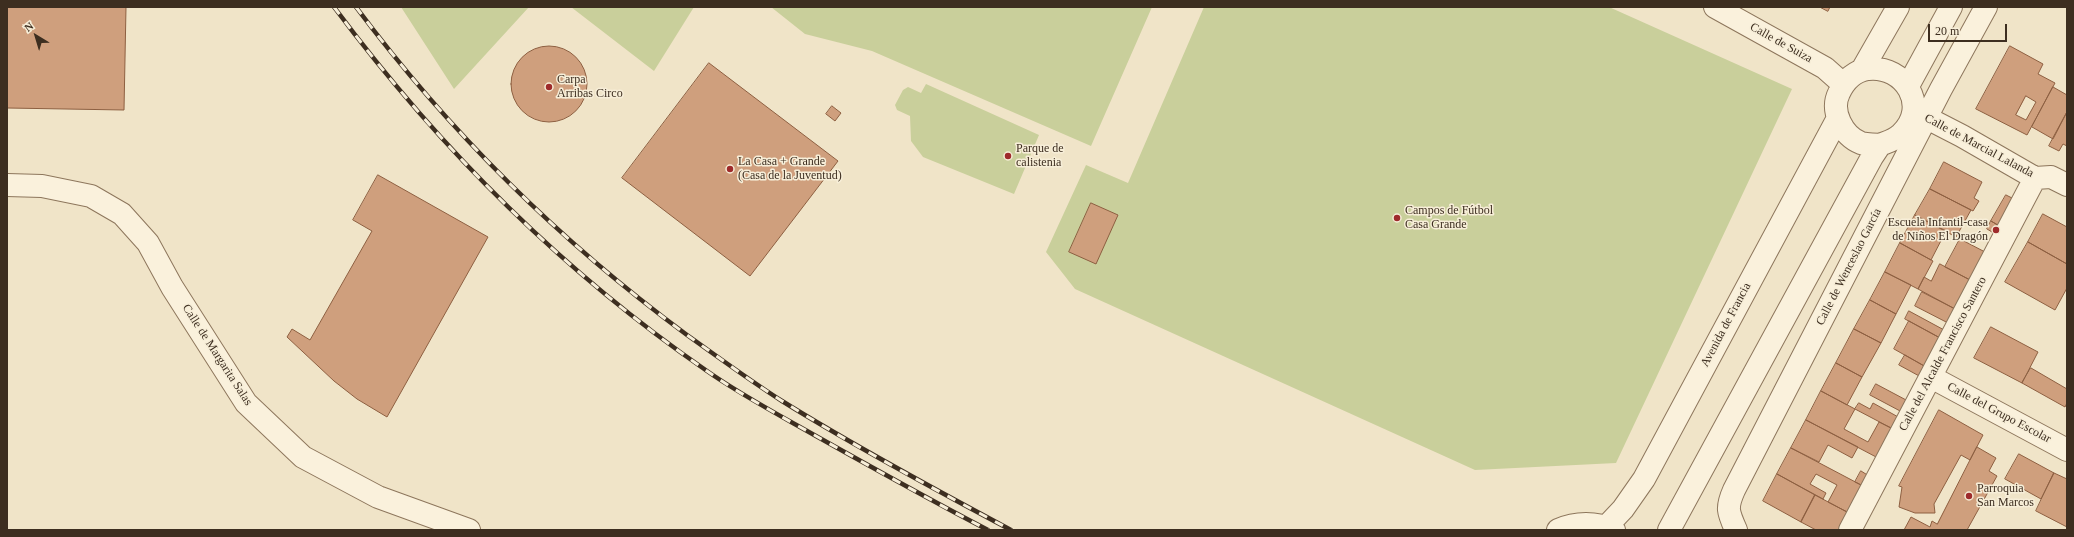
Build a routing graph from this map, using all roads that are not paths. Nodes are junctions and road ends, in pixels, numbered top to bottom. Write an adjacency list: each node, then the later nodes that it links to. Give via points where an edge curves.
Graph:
1 (1715, 7): 6 (street, Calle de Suiza, via 1825,68)
2 (1898, 7): 5 (street)
3 (1951, 7): 7 (street)
4 (1986, 7): 8 (street, Calle de Wenceslao García)
5 (1862, 70): 6 (street); 7 (street, via 1880,68 1896,74)
6 (1843, 84): 9 (street, Avenida de Francia, via 1836,106)
7 (1908, 86): 8 (street)
8 (1920, 115): 10 (street, via 1902,134); 11 (street, Calle de Marcial Lalanda); 20 (street, Calle de Wenceslao García, via 1731,496 1728,511)
9 (1838, 118): 10 (street, via 1846,133 1862,143); 16 (street, Avenida de Francia, via 1644,479)
10 (1880, 145): 19 (street)
11 (2035, 178): 13 (street, Calle de Marcial Lalanda, via 2051,177); 14 (street, Calle del Alcalde Francisco Santero)
12 (7, 185): 17 (street, Calle de Margarita Salas, via 42,186 90,196 122,214 148,243 172,287 246,403 304,457 378,497)
13 (2067, 186)
14 (1931, 377): 15 (street, Calle del Grupo Escolar); 21 (street, Calle del Alcalde Francisco Santero)
15 (2067, 450)
16 (1610, 528): 18 (street, via 1579,524)
17 (469, 530)
18 (1558, 530)
19 (1669, 530)
20 (1736, 530)
21 (1850, 530)

